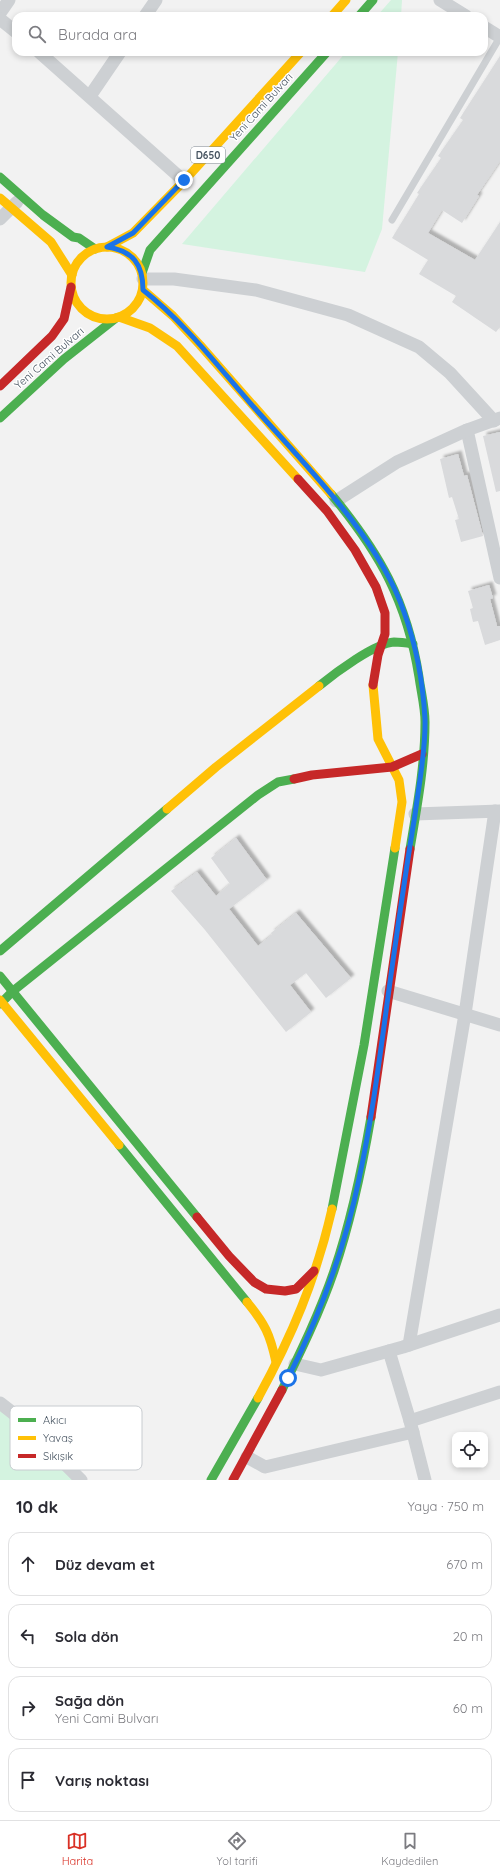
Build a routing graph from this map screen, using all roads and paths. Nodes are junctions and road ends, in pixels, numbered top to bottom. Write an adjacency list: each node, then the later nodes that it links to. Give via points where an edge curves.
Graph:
1 (9, 0): 10 (street)
2 (156, 0): 6 (street)
3 (346, 0): 7 (street)
4 (373, 0): 8 (street)
5 (440, 0): 9 (street)
6 (148, 12)
7 (336, 12)
8 (362, 12)
9 (460, 12)
10 (0, 13)
11 (0, 19): 12 (street)
12 (12, 29)
13 (488, 30): 14 (street)
14 (500, 37): 26 (lane)
15 (44, 56): 19 (street)
16 (117, 56): 19 (street)
17 (297, 56): 21 (street, Yeni Cami Bulvarı / D650)
18 (322, 56): 30 (street, Yeni Cami Bulvarı, via 150,250)
19 (90, 96): 21 (street)
20 (0, 177): 22 (street)
21 (184, 180): 27 (street, Yeni Cami Bulvarı / D650, via 133,233)
22 (22, 196): 24 (street); 28 (street, via 73,236)
23 (0, 198): 24 (street)
24 (12, 208): 25 (street); 29 (street, via 51,242)
25 (0, 219)
26 (392, 220)
27 (107, 247): 28 (street); 30 (street, via 118,248 129,254 137,262)
28 (95, 249): 29 (street, via 84,255 76,264)
29 (72, 275): 31 (street)
30 (143, 280): 32 (street, via 136,306); 35 (street, via 174,279 256,290 348,315 419,347 450,373); 37 (street, via 160,303)
31 (71, 288): 32 (street, via 74,299 82,309 104,320); 33 (street, Yeni Cami Bulvarı, via 64,319 52,336)
32 (117, 318): 34 (street, Yeni Cami Bulvarı, via 64,359); 40 (street, via 150,328 177,346 244,423 327,511 355,550 376,587 385,613 385,634)
33 (0, 386)
34 (0, 418)
35 (497, 420): 36 (street)
36 (467, 430): 37 (street, via 397,462); 38 (street)
37 (336, 501): 39 (street, via 361,532 386,571 404,611)
38 (500, 578)
39 (413, 644): 40 (street, via 393,642); 41 (street, via 425,720)
40 (381, 646): 42 (street, via 373,685 375,715 378,739); 45 (street, via 347,664 216,767)
41 (422, 754): 42 (street); 44 (street)
42 (392, 767): 47 (street, via 312,775 278,782 258,795); 52 (street, via 399,780 401,809 366,1038 326,1238)
43 (498, 811): 44 (street); 50 (street)
44 (415, 814): 48 (street)
45 (0, 951)
46 (0, 976): 47 (street)
47 (13, 991): 49 (street); 52 (street, via 229,1256 254,1282 266,1289 296,1289)
48 (388, 992): 50 (street); 57 (street, via 378,1076 359,1181 340,1254 324,1299)
49 (1, 1002): 56 (street, via 263,1321 271,1339)
50 (465, 1014): 51 (street); 54 (street)
51 (500, 1025)
52 (317, 1266): 56 (street, via 294,1326)
53 (500, 1315): 54 (street)
54 (409, 1345): 55 (street)
55 (389, 1351): 57 (street, via 321,1370); 61 (street)
56 (276, 1362): 65 (street)
57 (295, 1364): 62 (street)
58 (500, 1392): 61 (street)
59 (0, 1403): 60 (street)
60 (10, 1411)
61 (412, 1426): 62 (street, via 265,1467); 67 (street)
62 (247, 1457): 66 (street)
63 (71, 1470): 64 (street)
64 (81, 1480)
65 (211, 1480)
66 (233, 1480)
67 (425, 1480)

